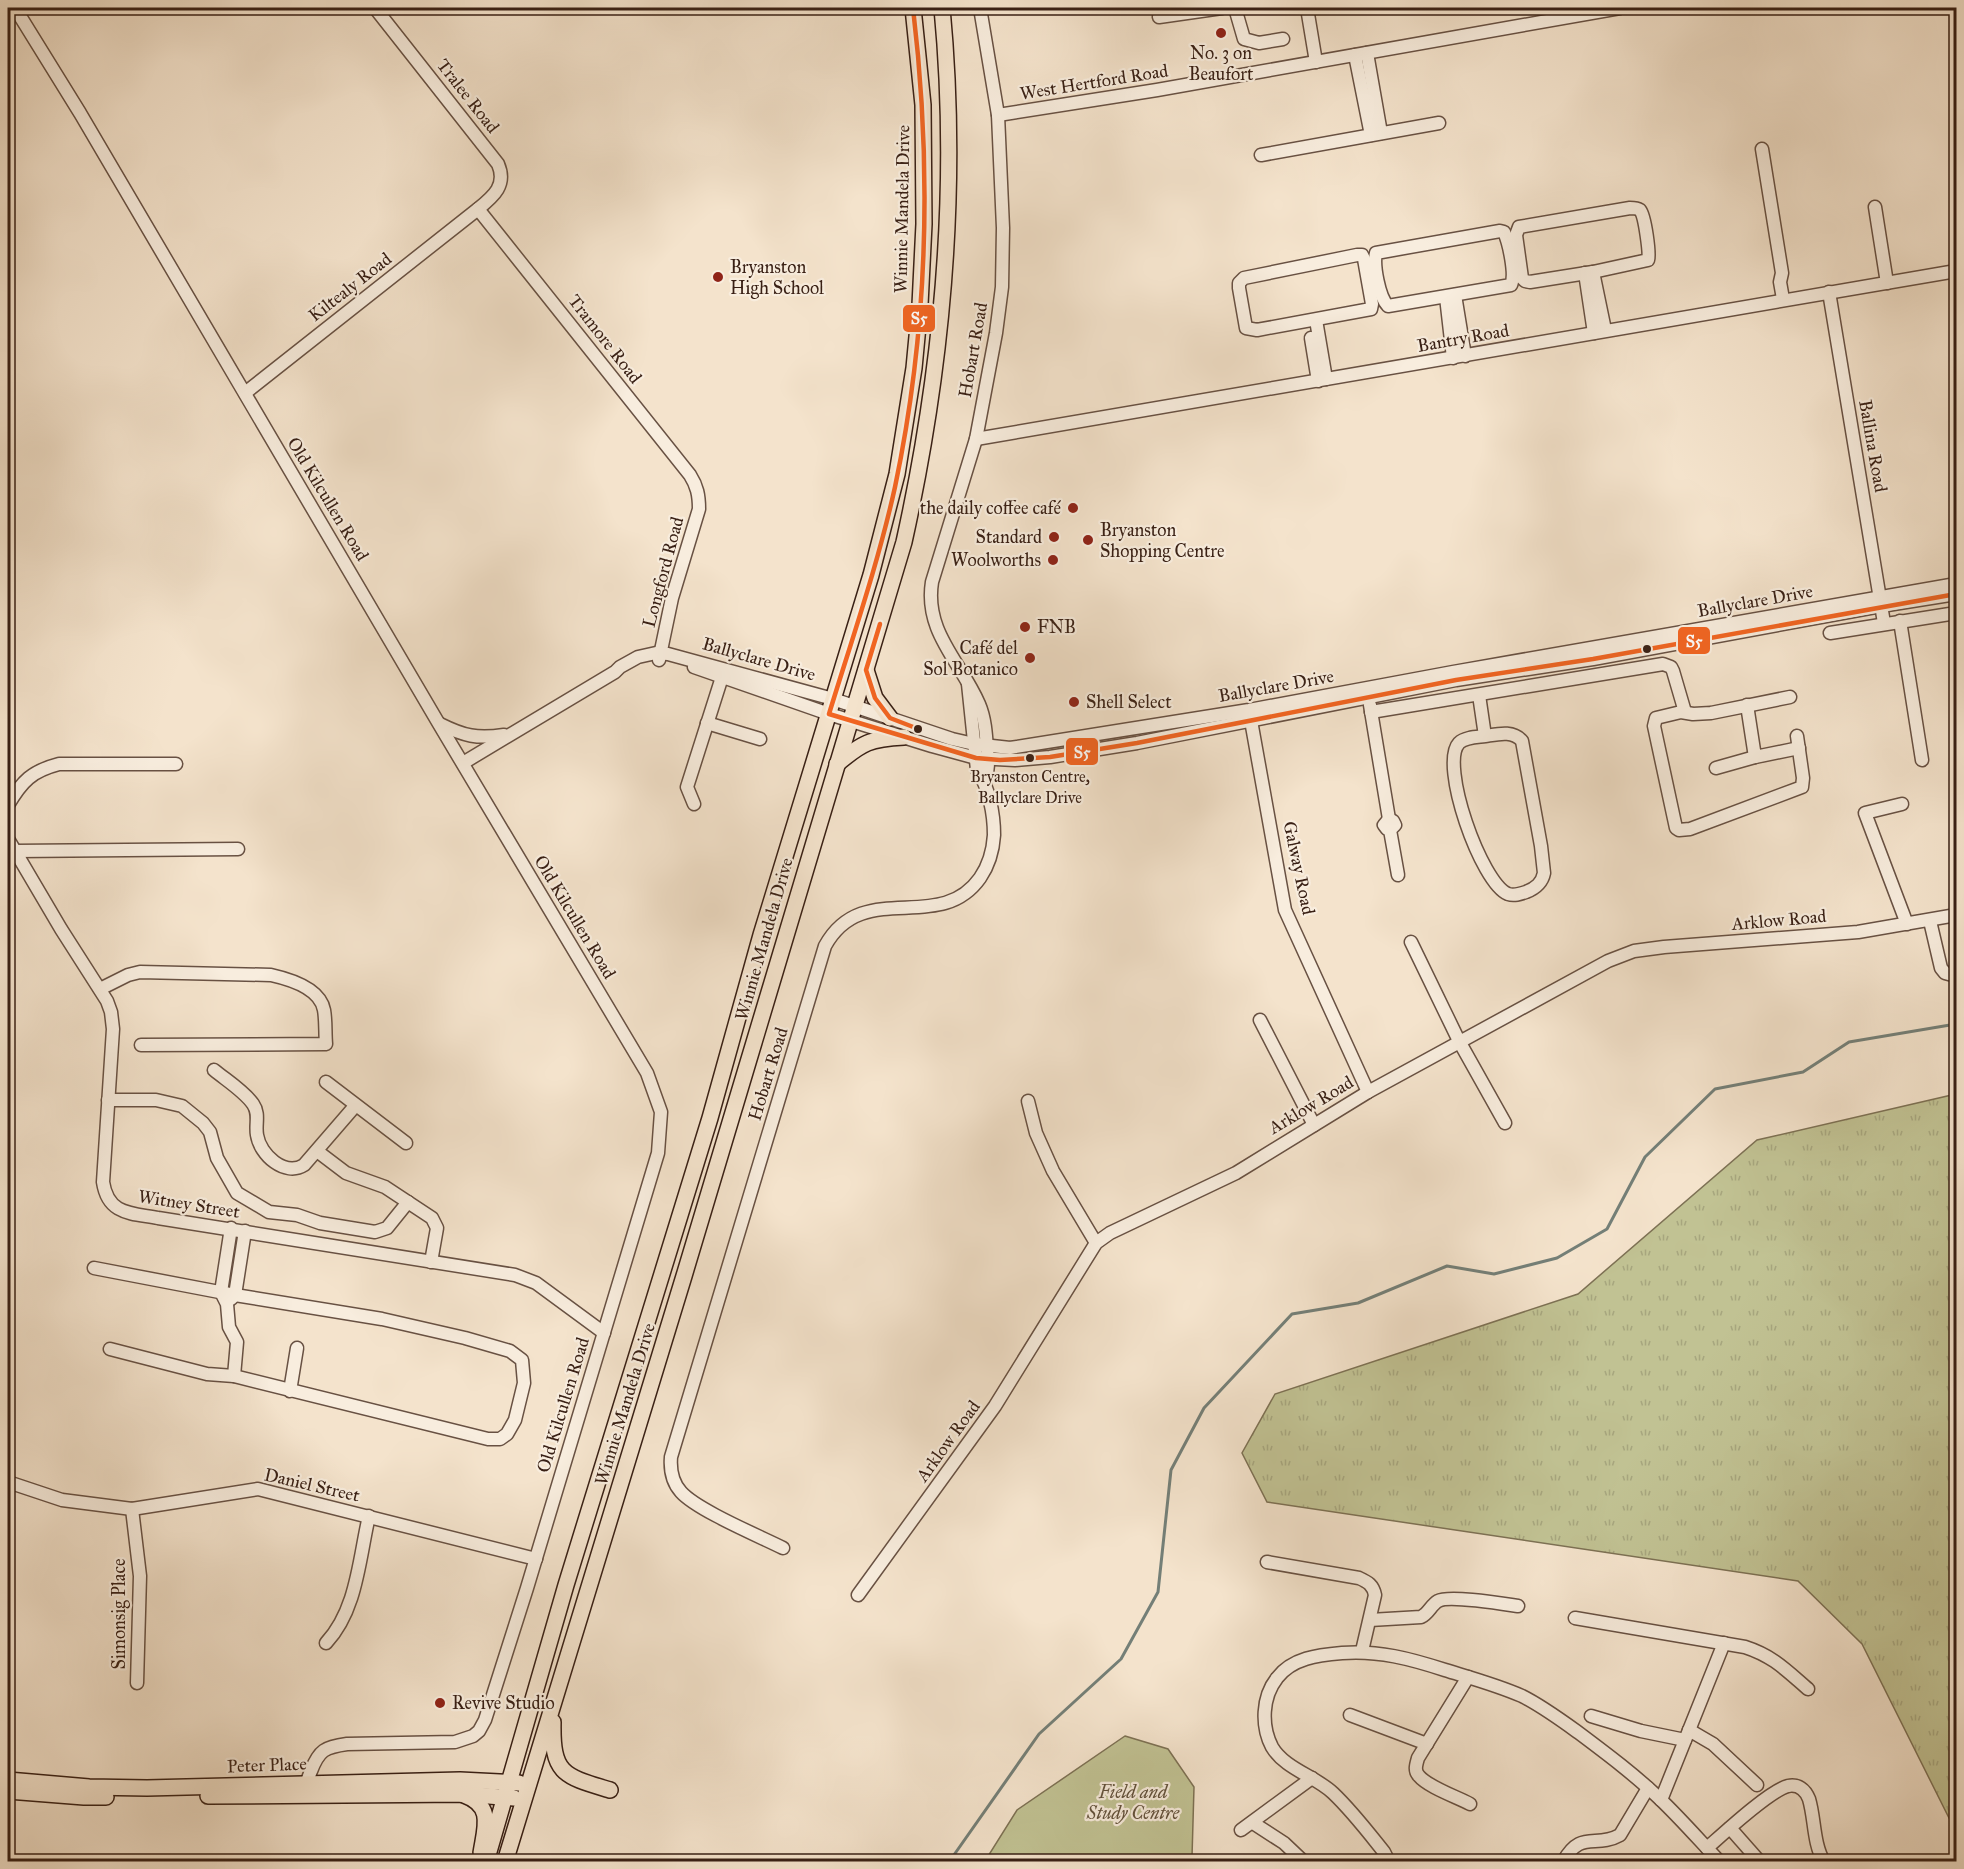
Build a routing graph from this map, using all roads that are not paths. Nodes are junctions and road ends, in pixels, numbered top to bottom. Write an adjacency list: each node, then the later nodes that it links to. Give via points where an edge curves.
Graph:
1 (15, 8): 10 (street); 32 (street, Old Kilcullen Road)
2 (375, 8): 21 (street, Tralee Road, via 498,164 500,186)
3 (913, 8): 49 (main road, Winnie Mandela Drive, via 923,105 924,164 914,368 888,514)
4 (942, 8): 43 (main road, Winnie Mandela Drive, via 948,200 940,324 919,474 897,571)
5 (980, 8): 15 (street, Hobart Road)
6 (1222, 8): 11 (street)
7 (1235, 8): 12 (street, via 1244,39 1259,43)
8 (1307, 8): 14 (street)
9 (1618, 8): 13 (street, West Hertford Road)
10 (8, 13)
11 (1160, 17)
12 (1283, 39)
13 (1361, 54): 14 (street, West Hertford Road); 17 (street)
14 (1316, 62): 15 (street, West Hertford Road)
15 (998, 116): 33 (street, Hobart Road, via 1002,279)
16 (1438, 123): 17 (street)
17 (1376, 134): 19 (street)
18 (1762, 150): 27 (street, via 1782,273 1788,281)
19 (1261, 155)
20 (1875, 207): 24 (street)
21 (478, 209): 32 (street, Kiltealy Road); 34 (street, Tramore Road, via 690,475)
22 (1956, 271): 24 (street, Bantry Road)
23 (1589, 273): 23 (street, via 1525,281 1517,229 1630,207 1640,210 1648,260); 29 (street)
24 (1887, 283): 25 (street, Bantry Road)
25 (1828, 292): 27 (street, Bantry Road); 37 (street, Ballina Road)
26 (1450, 296): 26 (street, via 1388,306 1383,301 1376,253 1504,232 1513,283); 30 (street)
27 (1788, 299): 29 (street, Bantry Road)
28 (1312, 321): 28 (street, via 1248,329 1244,325 1239,283 1244,278 1362,255 1371,309); 31 (street)
29 (1599, 332): 30 (street, Bantry Road)
30 (1459, 357): 31 (street, Bantry Road)
31 (1322, 380): 33 (street, Bantry Road)
32 (244, 393): 56 (street, Old Kilcullen Road)
33 (976, 439): 61 (street, Hobart Road, via 930,598 939,633 981,711)
34 (699, 494): 42 (street, Longford Road, via 699,508 672,598)
35 (1956, 584): 37 (street, Ballyclare Drive)
36 (1956, 594): 37 (street, Ballyclare Drive)
37 (1880, 602): 40 (street, Ballina Road); 45 (street, Ballyclare Drive)
38 (1956, 613): 39 (street)
39 (1900, 621): 40 (street); 64 (street)
40 (1884, 623): 41 (street)
41 (1830, 633)
42 (660, 656): 44 (street, Ballyclare Drive); 49 (street, Ballyclare Drive, via 704,662); 57 (street, Ballyclare Drive, via 615,672)
43 (866, 670): 52 (main road, Winnie Mandela Drive); 54 (main road, via 875,698)
44 (722, 677): 49 (street, Ballyclare Drive); 55 (street)
45 (1367, 692): 50 (street); 53 (street, Ballyclare Drive)
46 (1479, 695): 50 (street); 51 (street, via 1664,664 1673,671); 58 (street)
47 (1790, 698): 48 (street)
48 (1747, 705): 51 (street, via 1702,714); 62 (street)
49 (831, 706): 52 (street, Ballyclare Drive); 131 (main road, Winnie Mandela Drive)
50 (1371, 712): 75 (street)
51 (1684, 712): 62 (street, via 1658,717 1653,723 1679,830 1800,788 1803,783 1798,742)
52 (852, 714): 54 (street, Ballyclare Drive); 59 (street, Ballyclare Drive); 67 (main road, Winnie Mandela Drive)
53 (1250, 715): 61 (street, Ballyclare Drive, via 1032,746); 63 (street, Ballyclare Drive, via 1137,743 1050,757); 87 (street, Galway Road, via 1286,910)
54 (890, 718): 61 (street, Ballyclare Drive)
55 (707, 723): 60 (street); 69 (street, via 687,787)
56 (439, 724): 57 (street, via 473,737); 65 (street, Old Kilcullen Road)
57 (510, 734): 65 (street, Ballyclare Drive)
58 (1485, 736): 58 (street, via 1510,734 1522,741 1544,873 1533,889 1517,895 1504,892 1484,864 1458,796 1454,762 1457,745 1462,740)
59 (904, 737): 63 (street, Ballyclare Drive); 67 (main road, via 864,743)
60 (760, 739)
61 (981, 745): 63 (street, Hobart Road)
62 (1755, 757): 68 (street)
63 (982, 759): 111 (street, Hobart Road, via 977,770 985,781 994,825 993,845 987,866 971,889 934,906 879,908 858,914 835,932 825,946 670,1464 681,1492)
64 (1922, 760)
65 (463, 762): 103 (street, Old Kilcullen Road, via 647,1073 661,1112 658,1153)
66 (176, 764): 71 (street, via 59,764 29,777)
67 (837, 764): 124 (main road, Winnie Mandela Drive)
68 (1716, 768)
69 (694, 804)
70 (1902, 804): 78 (street, via 1864,813)
71 (8, 805)
72 (8, 839): 74 (street, Witney Street)
73 (238, 849): 74 (street)
74 (15, 851): 81 (street, Witney Street)
75 (1398, 875)
76 (1956, 915): 77 (street, Arklow Road)
77 (1930, 921): 78 (street, Arklow Road); 80 (street, via 1941,968)
78 (1907, 924): 83 (street, Arklow Road, via 1634,951)
79 (1411, 942): 83 (street)
80 (1956, 976)
81 (100, 989): 84 (street, via 140,972 263,974 302,985 317,995 324,1009 326,1044); 88 (street, Witney Street, via 111,1012 113,1029)
82 (1260, 1020): 92 (street)
83 (1459, 1041): 87 (street, Arklow Road); 91 (street)
84 (141, 1045)
85 (214, 1070): 94 (street, via 254,1106 257,1136 274,1161 287,1169 298,1169)
86 (326, 1082): 90 (street)
87 (1368, 1092): 92 (street, Arklow Road)
88 (108, 1100): 95 (street, via 182,1106 210,1131 217,1158 237,1193 269,1212 375,1232 387,1227); 96 (street, Witney Street, via 103,1182 115,1208)
89 (1028, 1101): 98 (street, via 1036,1133 1063,1189)
90 (355, 1106): 93 (street); 94 (street)
91 (1505, 1123)
92 (1314, 1125): 98 (street, Arklow Road, via 1236,1173 1125,1224)
93 (406, 1143)
94 (317, 1151): 95 (street, via 346,1173 385,1187)
95 (408, 1202): 99 (street, via 432,1218 437,1228)
96 (231, 1228): 97 (street, Witney Street); 101 (street)
97 (245, 1231): 99 (street, Witney Street); 102 (street)
98 (1096, 1243): 114 (street, Arklow Road, via 995,1406)
99 (431, 1262): 103 (street, Witney Street, via 536,1282)
100 (94, 1268): 101 (street)
101 (221, 1292): 102 (street)
102 (231, 1300): 106 (street, via 229,1327 237,1342); 107 (street, via 382,1318 424,1327 510,1351 524,1365 515,1420 500,1439)
103 (604, 1333): 112 (street, Old Kilcullen Road)
104 (297, 1348): 107 (street)
105 (110, 1349): 106 (street, via 207,1374)
106 (234, 1376): 107 (street)
107 (290, 1391)
108 (8, 1482): 109 (street, Daniel Street, via 62,1500)
109 (132, 1509): 110 (street, Daniel Street, via 258,1489); 122 (street, Simonsig Place, via 141,1576)
110 (369, 1516): 112 (street, Daniel Street); 118 (street, via 347,1612)
111 (783, 1548)
112 (536, 1559): 135 (street, Old Kilcullen Road, via 489,1712 479,1731 455,1742 331,1746 318,1755)
113 (1267, 1562): 117 (street, via 1368,1582 1375,1595)
114 (858, 1595)
115 (1518, 1606): 117 (street, via 1443,1599 1421,1617)
116 (1575, 1618): 119 (street)
117 (1370, 1620): 120 (street)
118 (326, 1643)
119 (1724, 1643): 123 (street, via 1767,1655); 127 (street)
120 (1362, 1651): 121 (street); 129 (street, via 1297,1662 1275,1680 1267,1697 1264,1718 1272,1746 1282,1758)
121 (1468, 1677): 128 (street); 134 (street, via 1539,1706)
122 (137, 1683)
123 (1808, 1689)
124 (554, 1704): 132 (main road, Winnie Mandela Drive); 136 (main road, via 555,1760 575,1779)
125 (1350, 1714): 128 (street)
126 (1591, 1716): 127 (street, via 1641,1731)
127 (1687, 1735): 133 (street, via 1713,1744); 141 (street)
128 (1426, 1743): 142 (street, via 1418,1758 1418,1776)
129 (1312, 1778): 143 (street); 151 (street, via 1339,1799)
130 (8, 1780): 135 (main road, Peter Place, via 89,1787)
131 (509, 1781): 132 (main road, Peter Place); 135 (main road, Peter Place); 139 (main road, Winnie Mandela Drive)
132 (527, 1785): 140 (main road, Winnie Mandela Drive)
133 (1757, 1785)
134 (1648, 1788): 141 (street); 152 (street, via 1620,1835 1575,1844)
135 (307, 1789): 137 (main road, Peter Place, via 84,1797); 138 (main road, Peter Place)
136 (610, 1790)
137 (8, 1791)
138 (464, 1794): 139 (main road, Peter Place); 147 (main road, via 480,1803 485,1816)
139 (505, 1796): 140 (main road, Peter Place); 148 (main road, Winnie Mandela Drive)
140 (523, 1800): 149 (main road, Winnie Mandela Drive)
141 (1661, 1800): 146 (street)
142 (1470, 1804)
143 (1253, 1823): 145 (street); 150 (street)
144 (1730, 1828): 146 (street); 154 (street); 155 (street, via 1784,1788 1796,1785 1808,1797)
145 (1241, 1830)
146 (1707, 1848): 153 (street)
147 (479, 1862)
148 (486, 1862)
149 (505, 1862)
150 (1304, 1862)
151 (1389, 1862)
152 (1563, 1862)
153 (1720, 1862)
154 (1760, 1862)
155 (1824, 1862)

